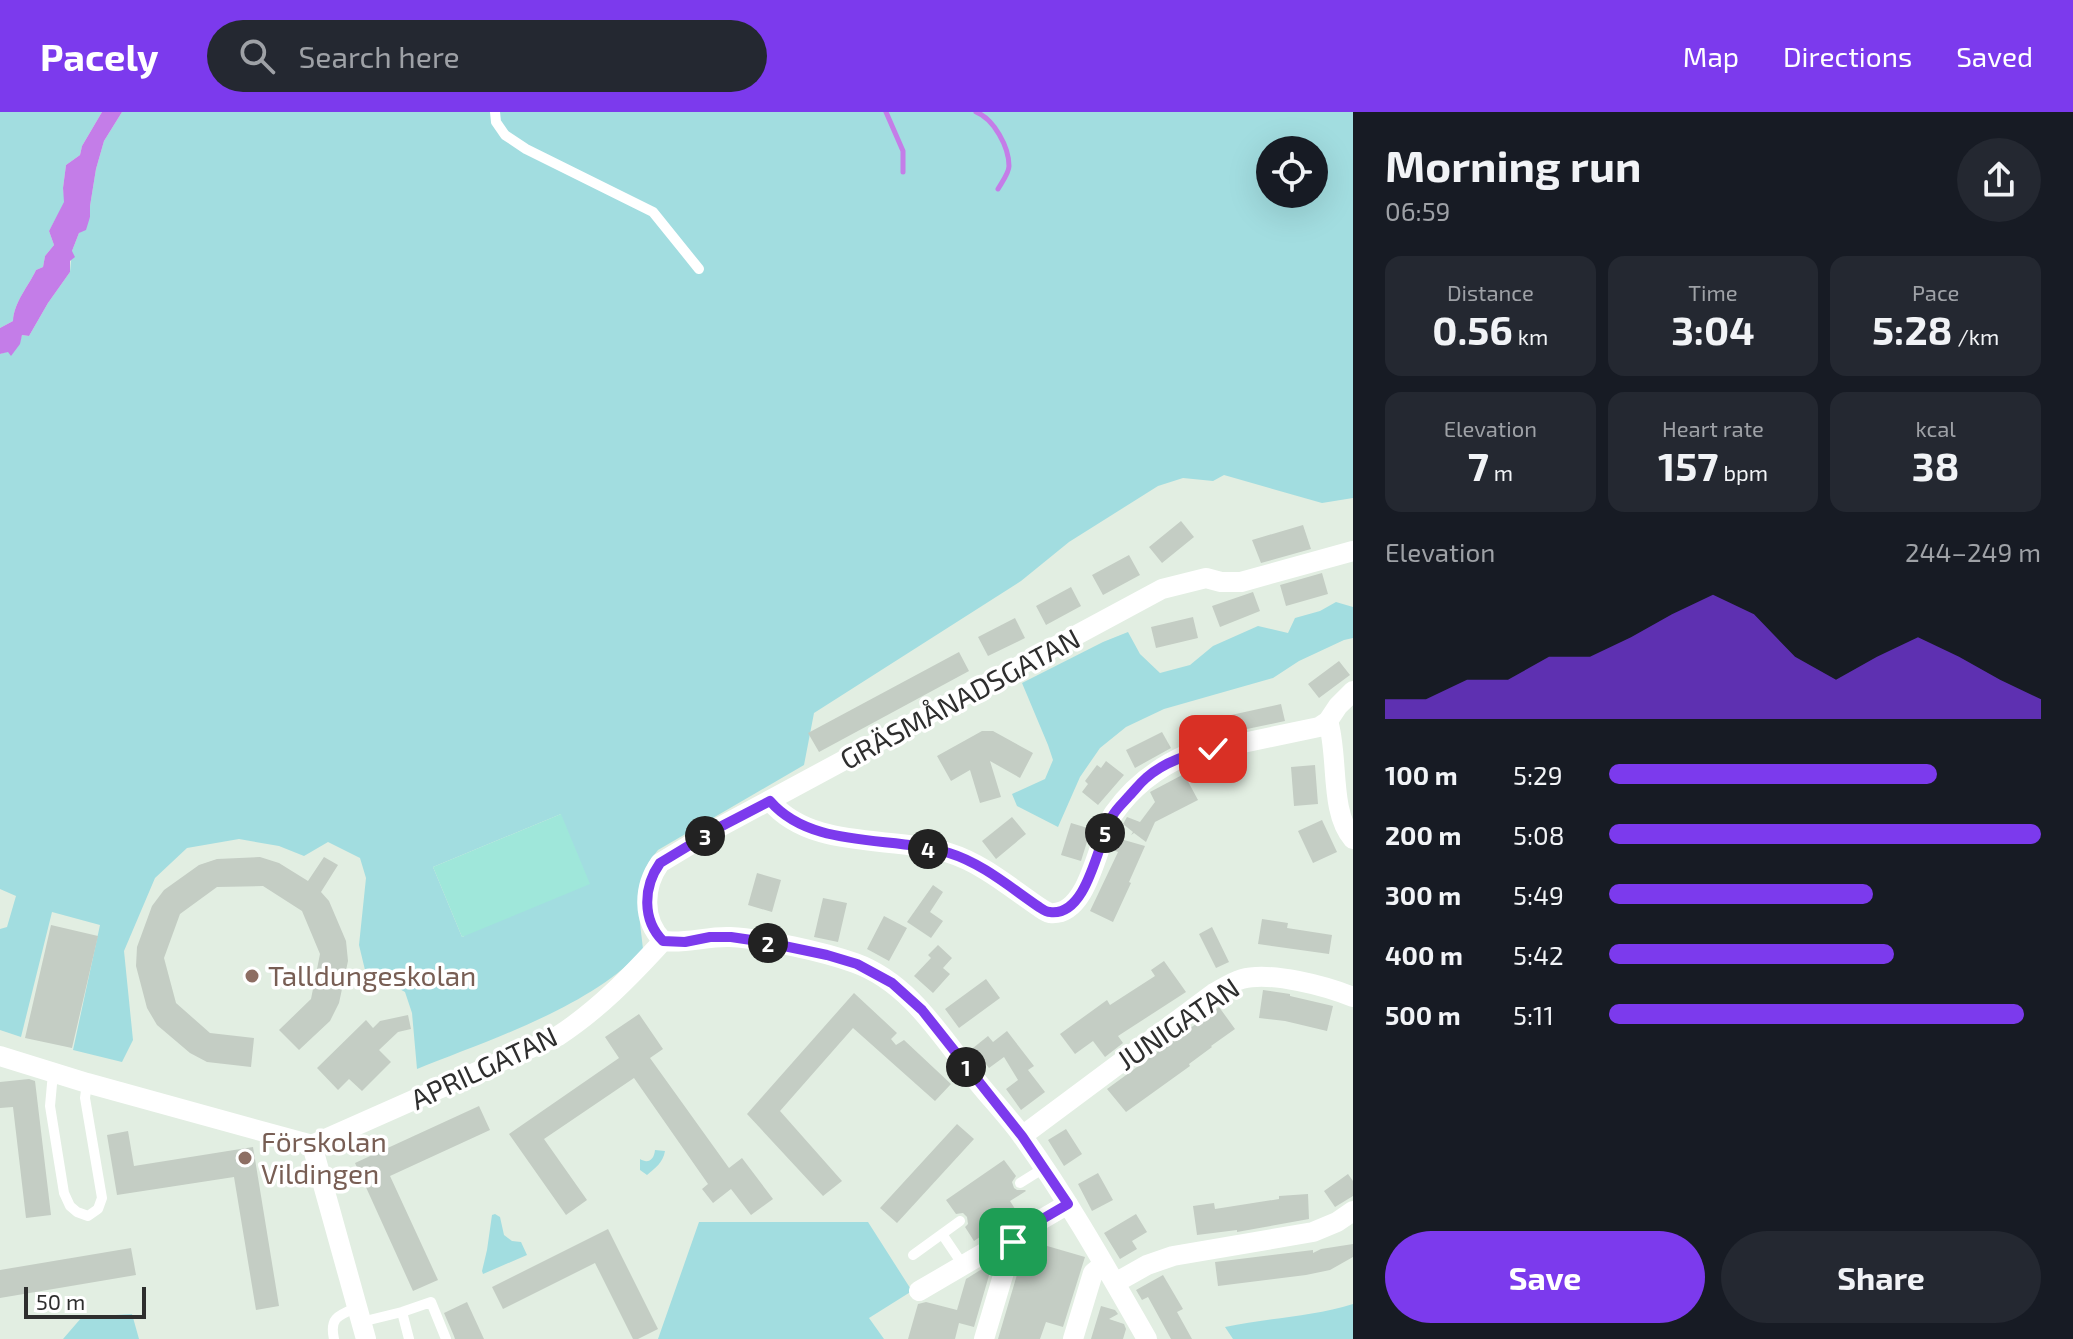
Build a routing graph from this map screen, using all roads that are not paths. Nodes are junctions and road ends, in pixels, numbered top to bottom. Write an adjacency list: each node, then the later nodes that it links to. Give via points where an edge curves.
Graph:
1 (495, 112): 2 (lane, via 505,135 526,149 653,212)
2 (699, 269)
3 (1353, 551): 6 (street, GRÄSMÅNADSGATAN, via 1241,582 1206,578 1162,589)
4 (1353, 691): 5 (street)
5 (1328, 721): 6 (street, via 1288,735 1186,755 1146,777 1113,814 1082,894 1050,913 971,861 947,852 821,832 795,823); 7 (street, via 1337,800)
6 (770, 801): 8 (street, GRÄSMÅNADSGATAN, via 660,863 647,898 651,926)
7 (1353, 839)
8 (663, 941): 13 (street, via 731,937 765,942 835,957 877,974 922,1010); 14 (street, APRILGATAN, via 614,992 558,1036)
9 (1353, 997): 13 (street, JUNIGATAN, via 1277,979 1233,982)
10 (0, 1056): 11 (street)
11 (53, 1073): 12 (street); 12 (lane, via 50,1106 64,1193 70,1206 88,1216 102,1198)
12 (87, 1083): 14 (street)
13 (1022, 1136): 15 (street)
14 (312, 1145): 28 (street)
15 (1044, 1168): 16 (lane); 17 (street)
16 (1020, 1183)
17 (1068, 1204): 21 (street); 23 (street)
18 (1353, 1211): 25 (street, via 1313,1232 1173,1256)
19 (960, 1221): 20 (lane)
20 (942, 1234): 22 (lane); 24 (lane)
21 (1010, 1238): 24 (street); 32 (street)
22 (913, 1255)
23 (1104, 1264): 25 (street); 33 (street, via 1093,1273)
24 (963, 1265): 26 (street)
25 (1115, 1283): 34 (street)
26 (919, 1291)
27 (402, 1312): 28 (lane); 30 (lane); 31 (lane, via 431,1302)
28 (362, 1323): 29 (lane, via 343,1313 331,1327)
29 (334, 1339)
30 (409, 1339)
31 (446, 1339)
32 (984, 1339)
33 (1073, 1339)
34 (1147, 1339)

